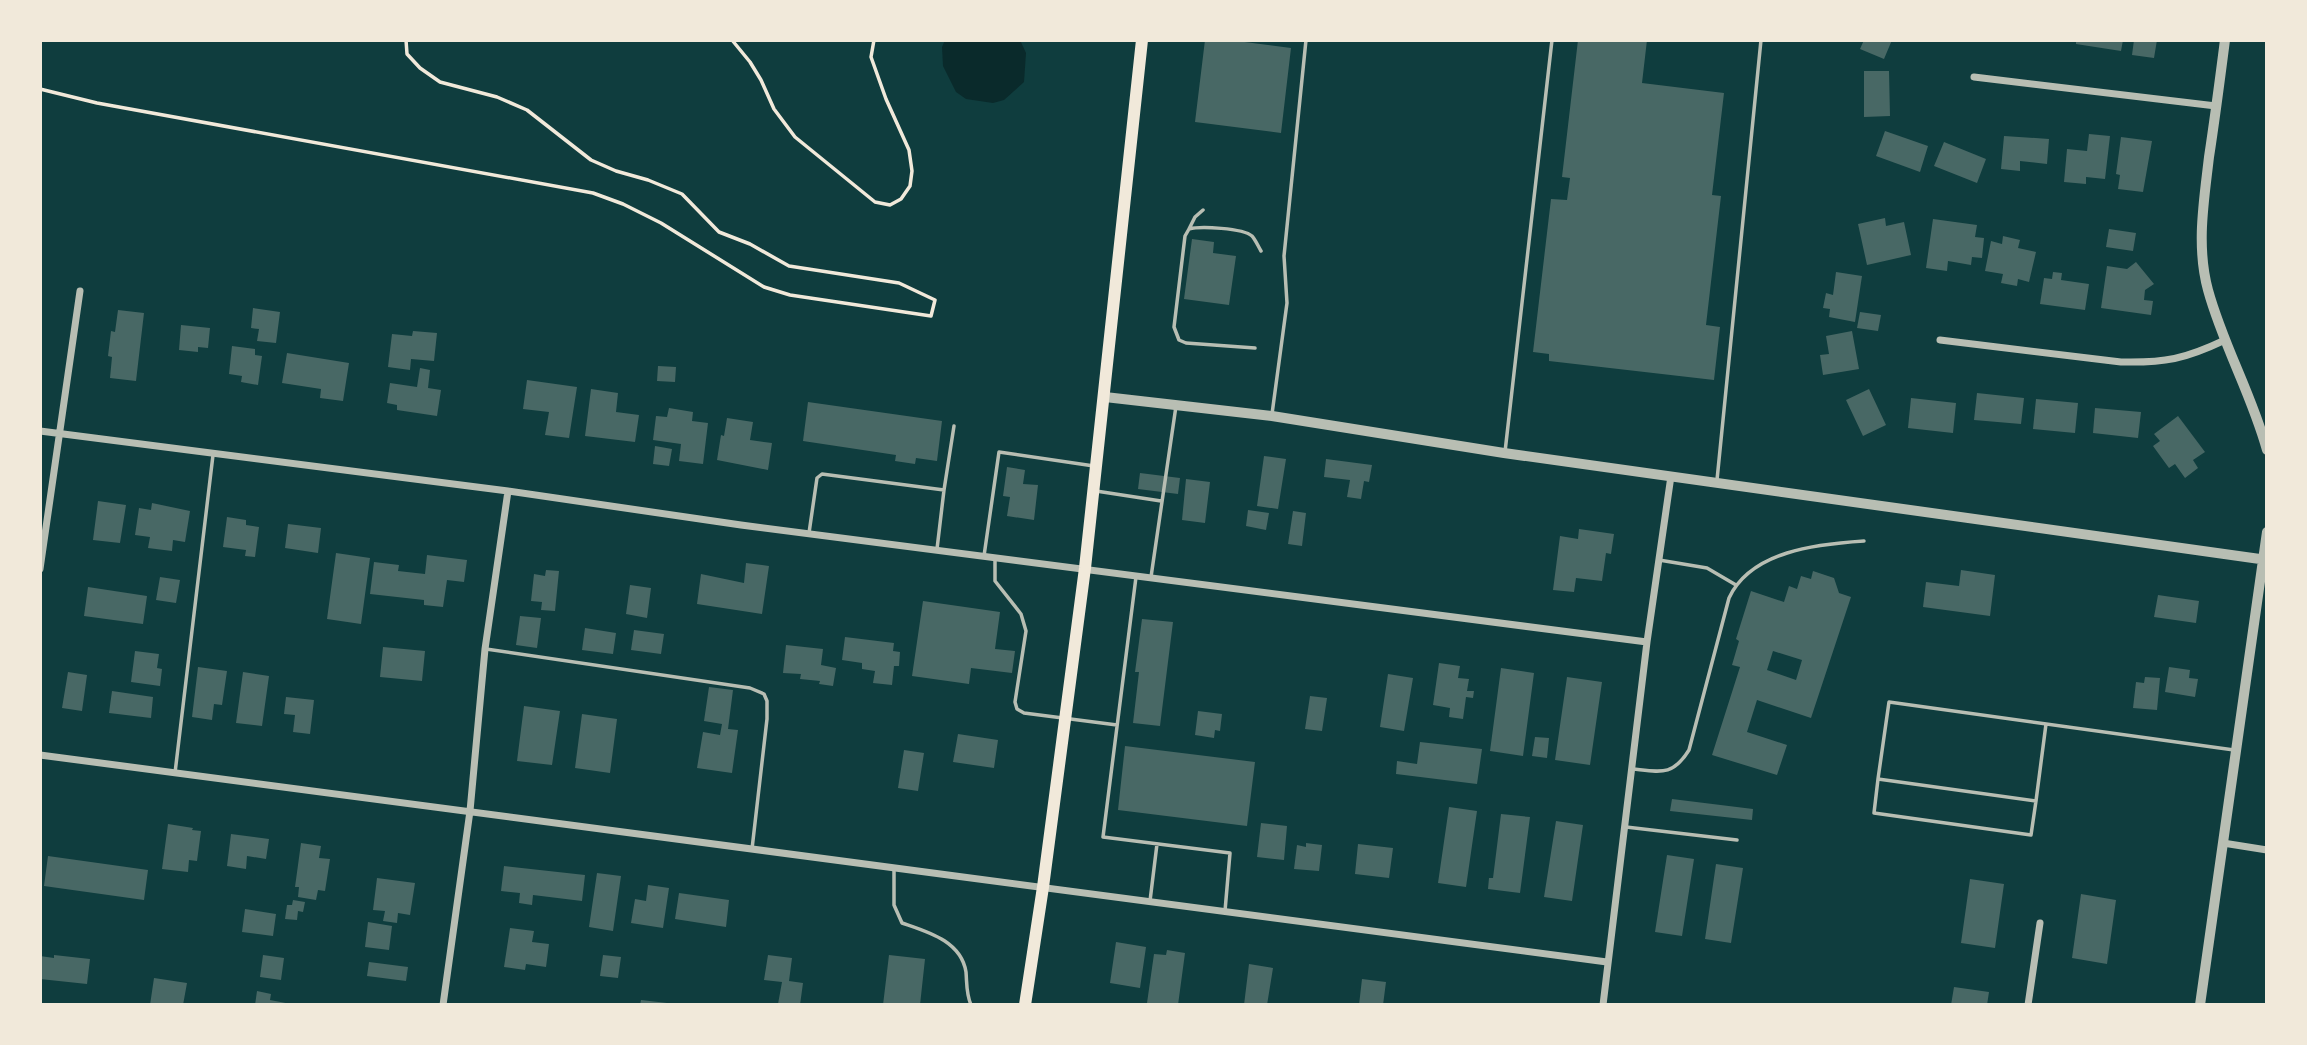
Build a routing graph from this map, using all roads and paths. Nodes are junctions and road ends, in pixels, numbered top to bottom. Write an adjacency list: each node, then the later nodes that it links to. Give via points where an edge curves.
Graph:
1 (406, 40): 10 (path, via 407,54 440,82 527,110 591,160 682,194 719,232 789,266 899,283 935,300 931,316 764,287 662,223 593,193)
2 (732, 40): 3 (path, via 795,137 875,202 890,205 910,186 912,171 909,150 871,57)
3 (874, 40)
4 (1142, 40): 19 (main road)
5 (1306, 40): 21 (lane, via 1284,256 1287,303)
6 (1552, 40): 26 (lane)
7 (1761, 40): 30 (lane)
8 (2225, 40): 11 (street)
9 (1974, 77): 11 (street)
10 (40, 89)
11 (2216, 106): 17 (street, via 2201,240 2208,289)
12 (1203, 209): 13 (lane)
13 (1189, 229): 14 (lane, via 1244,232); 18 (lane, via 1175,335 1186,343)
14 (1261, 251)
15 (80, 291): 24 (street)
16 (1940, 340): 17 (street, via 2150,363 2197,353)
17 (2225, 340): 25 (street)
18 (1255, 348)
19 (1105, 397): 20 (street); 28 (main road)
20 (1176, 405): 21 (street); 34 (lane)
21 (1272, 416): 26 (street)
22 (954, 426): 31 (lane)
23 (40, 430): 24 (street)
24 (61, 433): 27 (street); 44 (street)
25 (2267, 450)
26 (1504, 453): 29 (street)
27 (214, 454): 32 (street); 56 (lane)
28 (1097, 466): 33 (main road); 39 (lane, via 999,452)
29 (1671, 476): 30 (street); 41 (street)
30 (1717, 482): 42 (street)
31 (944, 490): 36 (lane, via 822,474 817,478); 38 (lane)
32 (508, 491): 36 (street); 49 (street)
33 (1094, 491): 34 (lane); 43 (main road)
34 (1162, 501): 46 (lane)
35 (2267, 532): 42 (street)
36 (808, 533): 38 (street)
37 (1864, 541): 47 (lane, via 1772,559)
38 (937, 550): 39 (street)
39 (984, 556): 40 (street)
40 (995, 557): 43 (street); 50 (lane, via 995,581 1021,614 1026,631 1017,709)
41 (1659, 559): 47 (lane, via 1707,568); 48 (street)
42 (2265, 559): 53 (street)
43 (1085, 568): 45 (street); 50 (main road)
44 (40, 569)
45 (1136, 575): 46 (street); 52 (lane)
46 (1151, 577): 48 (street)
47 (1735, 585): 55 (lane, via 1689,750 1672,770)
48 (1647, 642): 55 (street)
49 (485, 649): 59 (street); 64 (lane, via 750,688 764,694 767,719)
50 (1064, 718): 52 (lane); 67 (main road)
51 (2046, 724): 53 (lane); 57 (lane, via 1889,702); 58 (lane)
52 (1117, 725): 63 (lane, via 1102,837)
53 (2236, 750): 62 (street)
54 (40, 755): 56 (street)
55 (1631, 769): 60 (street)
56 (175, 773): 59 (street)
57 (1878, 779): 58 (lane); 58 (lane, via 1874,813 1887,815 2031,835)
58 (2036, 801)
59 (470, 811): 64 (street); 72 (street)
60 (1624, 827): 61 (lane); 71 (street)
61 (1737, 840)
62 (2223, 843): 65 (street); 77 (street)
63 (1157, 844): 68 (lane); 69 (lane, via 1230,853)
64 (752, 849): 66 (street)
65 (2267, 850)
66 (894, 867): 67 (street); 73 (lane, via 894,905 902,923 959,951)
67 (1043, 887): 68 (street); 74 (main road)
68 (1150, 901): 69 (street)
69 (1225, 911): 71 (street)
70 (2040, 923): 76 (street)
71 (1608, 961): 75 (street)
72 (443, 1005)
73 (971, 1005)
74 (1025, 1005)
75 (1603, 1005)
76 (2028, 1005)
77 (2200, 1005)

